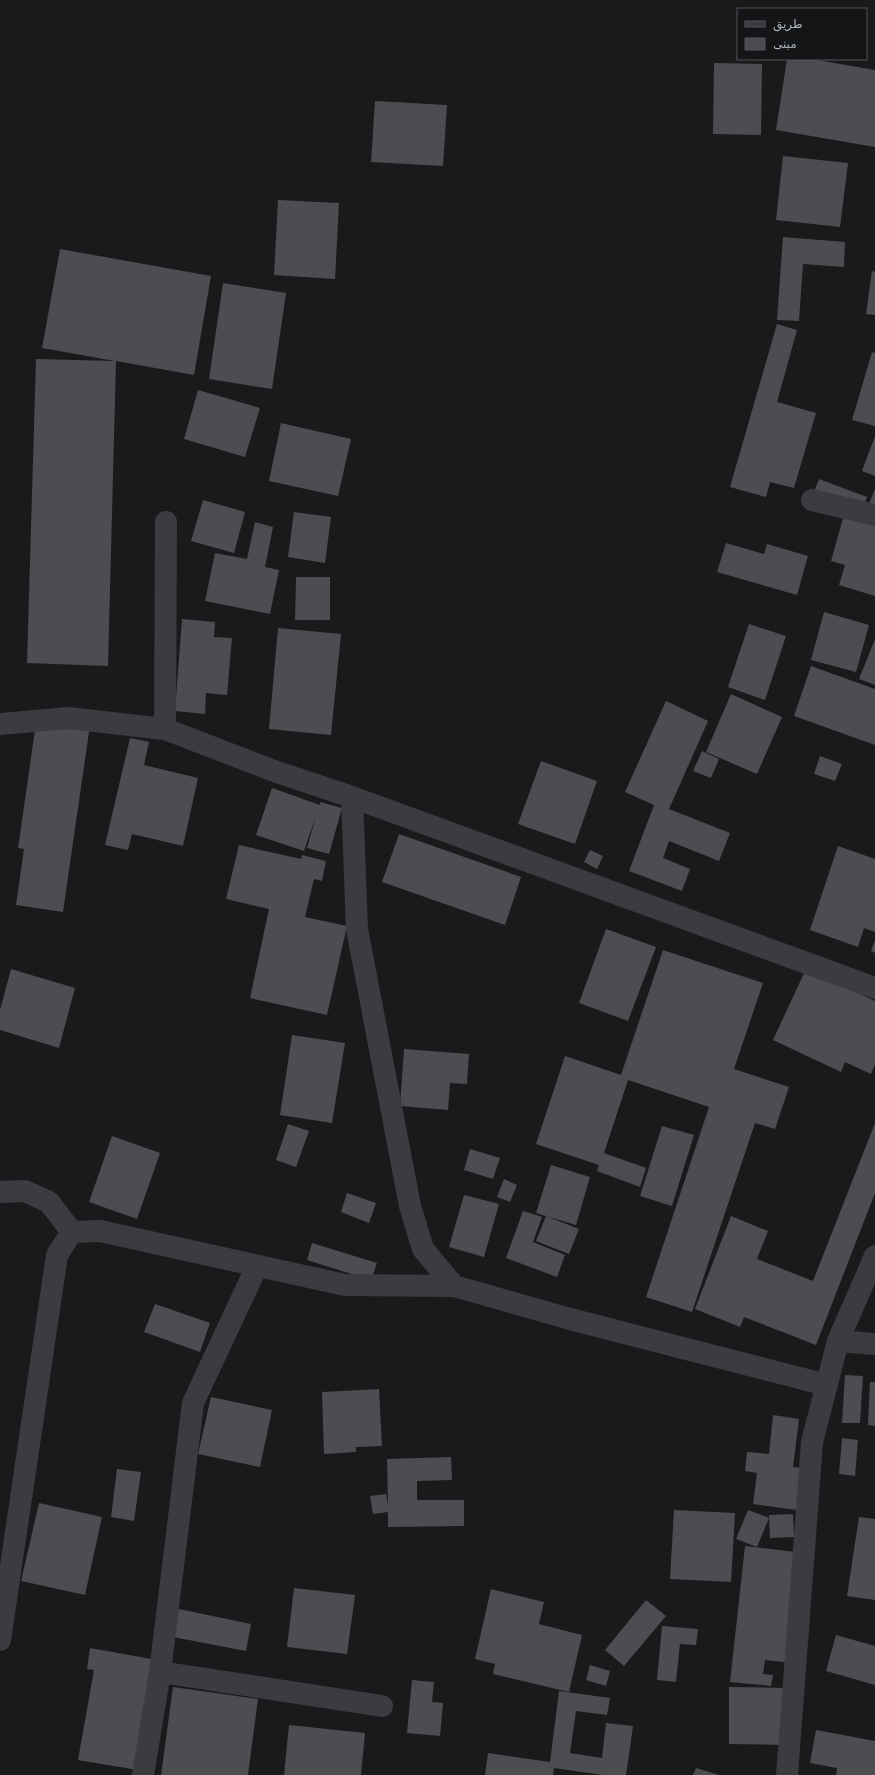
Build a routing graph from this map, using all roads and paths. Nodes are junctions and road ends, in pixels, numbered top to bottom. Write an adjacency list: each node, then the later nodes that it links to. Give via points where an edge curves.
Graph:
1 (812, 500): 2 (street)
2 (875, 515)
3 (166, 522): 5 (street)
4 (0, 724): 5 (street, via 68,718)
5 (165, 729): 6 (street, via 277,772)
6 (352, 797): 7 (street); 12 (street, via 357,929 410,1206 423,1249)
7 (875, 988)
8 (0, 1192): 9 (street, via 25,1191 50,1202)
9 (72, 1232): 11 (street, via 100,1231); 16 (street, via 57,1255)
10 (875, 1256): 13 (street)
11 (257, 1266): 12 (street, via 345,1285); 17 (street, via 193,1403)
12 (454, 1286): 15 (street)
13 (838, 1341): 14 (street); 15 (street)
14 (875, 1344)
15 (827, 1386): 20 (street, via 812,1442)
16 (0, 1640)
17 (160, 1672): 18 (street); 19 (street)
18 (382, 1706)
19 (143, 1775)
20 (787, 1775)

